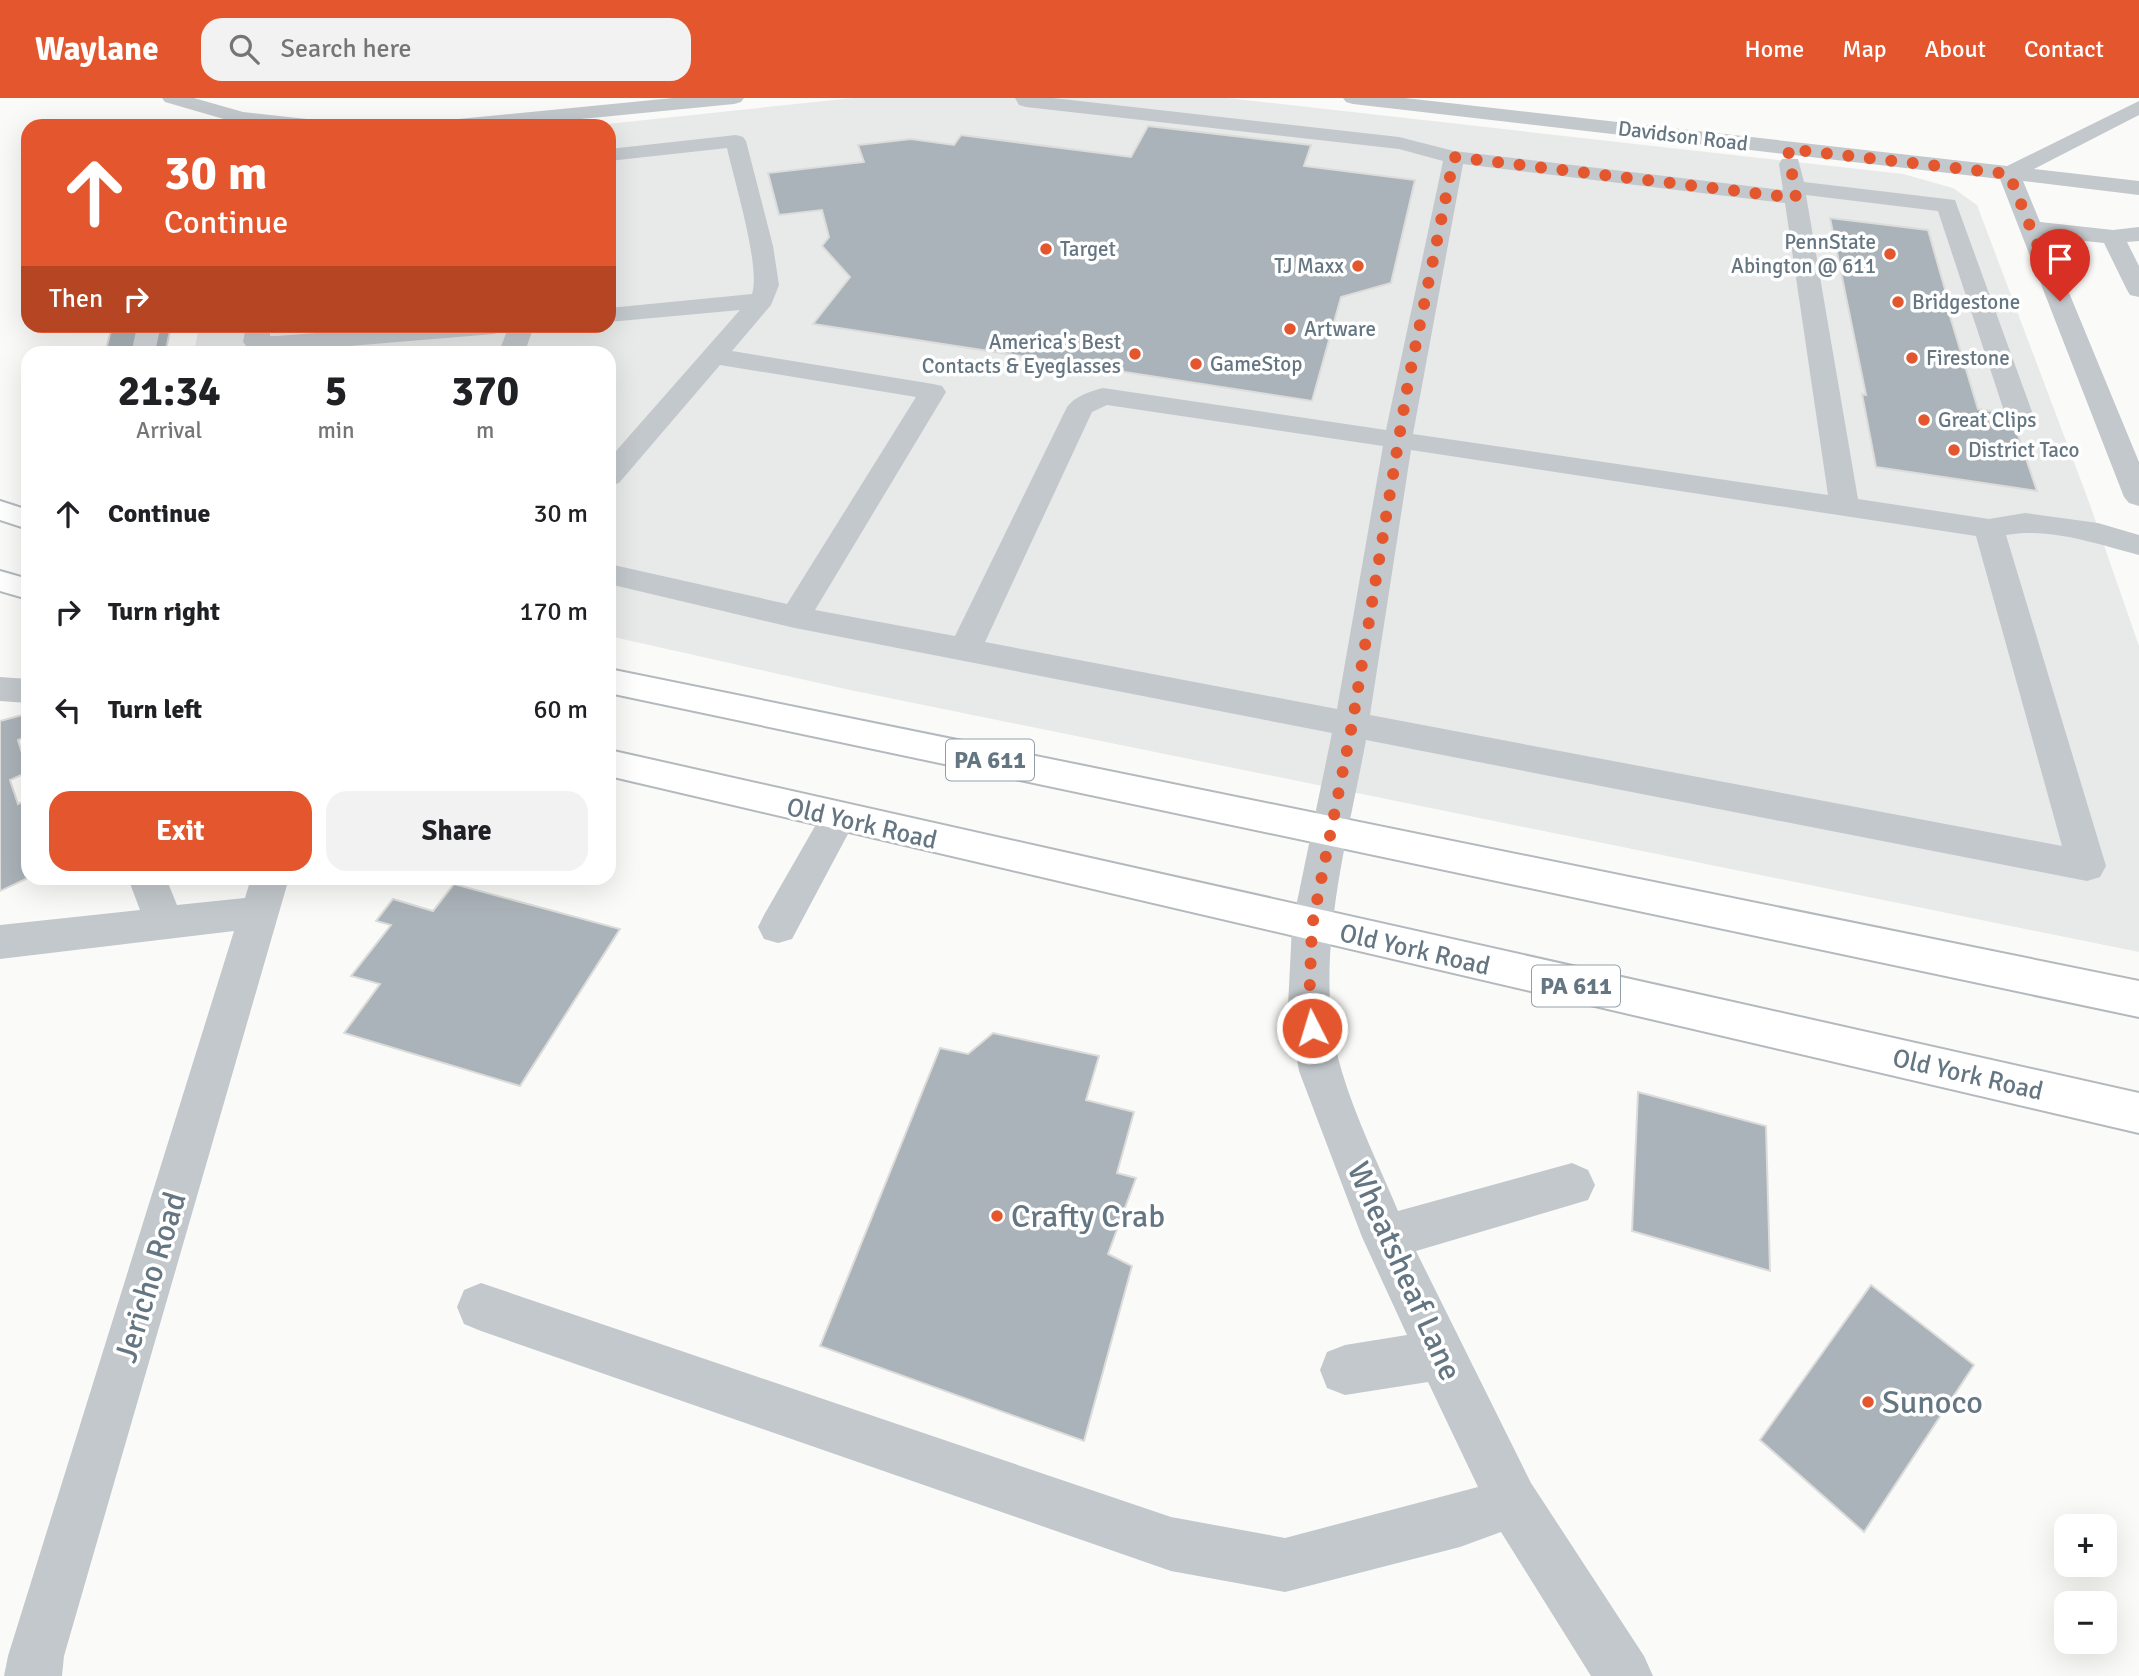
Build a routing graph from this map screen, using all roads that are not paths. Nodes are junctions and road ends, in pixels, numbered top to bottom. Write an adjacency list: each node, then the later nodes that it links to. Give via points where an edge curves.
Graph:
1 (172, 98): 7 (street)
2 (734, 98): 6 (street)
3 (1025, 98): 11 (street, via 1399,143)
4 (1353, 98): 9 (street, Davidson Road)
5 (2139, 107): 12 (street)
6 (567, 113): 8 (street)
7 (251, 119)
8 (512, 119)
9 (1788, 149): 12 (street, Davidson Road); 14 (street)
10 (616, 154): 19 (street, via 736,141 761,246 767,285)
11 (1454, 157): 14 (street); 25 (street, Wheatsheaf Lane)
12 (2009, 174): 13 (street, Davidson Road); 15 (street)
13 (2139, 188)
14 (1795, 193): 24 (street, via 1947,205); 28 (street)
15 (2031, 228): 17 (street); 27 (street)
16 (2139, 234): 17 (street)
17 (2113, 237): 18 (street)
18 (2139, 290)
19 (762, 300): 20 (street); 23 (street)
20 (616, 314)
21 (257, 333): 22 (street, via 256,342 277,344)
22 (410, 333)
23 (713, 356): 26 (street); 36 (street, via 933,392)
24 (2021, 420)
25 (1400, 442): 28 (street); 37 (street, via 1103,396 1081,407); 41 (street, Wheatsheaf Lane)
26 (616, 469)
27 (2139, 497)
28 (1845, 507): 31 (street)
29 (0, 510): 30 (highway)
30 (21, 518)
31 (1989, 528): 32 (street, via 2025,522 2098,533); 41 (street, via 2087,866)
32 (2139, 545)
33 (616, 576): 36 (street)
34 (0, 581): 35 (highway)
35 (21, 587)
36 (796, 617): 37 (street)
37 (965, 649): 41 (street)
38 (616, 682): 44 (highway, PA 611)
39 (0, 690): 40 (street)
40 (21, 691)
41 (1352, 725): 44 (street, Wheatsheaf Lane)
42 (616, 765): 43 (highway, Old York Road / PA 611)
43 (839, 817): 48 (highway, Old York Road / PA 611); 49 (street)
44 (1331, 830): 48 (street, Wheatsheaf Lane); 51 (highway, PA 611)
45 (150, 885): 47 (street)
46 (265, 895): 47 (street); 59 (street, Jericho Road)
47 (165, 923): 50 (street)
48 (1312, 926): 52 (highway, Old York Road / PA 611); 54 (street, Wheatsheaf Lane, via 1309,1006 1320,1071)
49 (778, 927)
50 (0, 942)
51 (2139, 999)
52 (2139, 1113)
53 (1572, 1185): 54 (street)
54 (1385, 1237): 56 (street, Wheatsheaf Lane)
55 (481, 1307): 58 (street, via 1171,1545 1285,1565)
56 (1440, 1354): 57 (street); 58 (street, Wheatsheaf Lane)
57 (1345, 1370)
58 (1512, 1502): 60 (street, Wheatsheaf Lane)
59 (33, 1676)
60 (1624, 1676)

